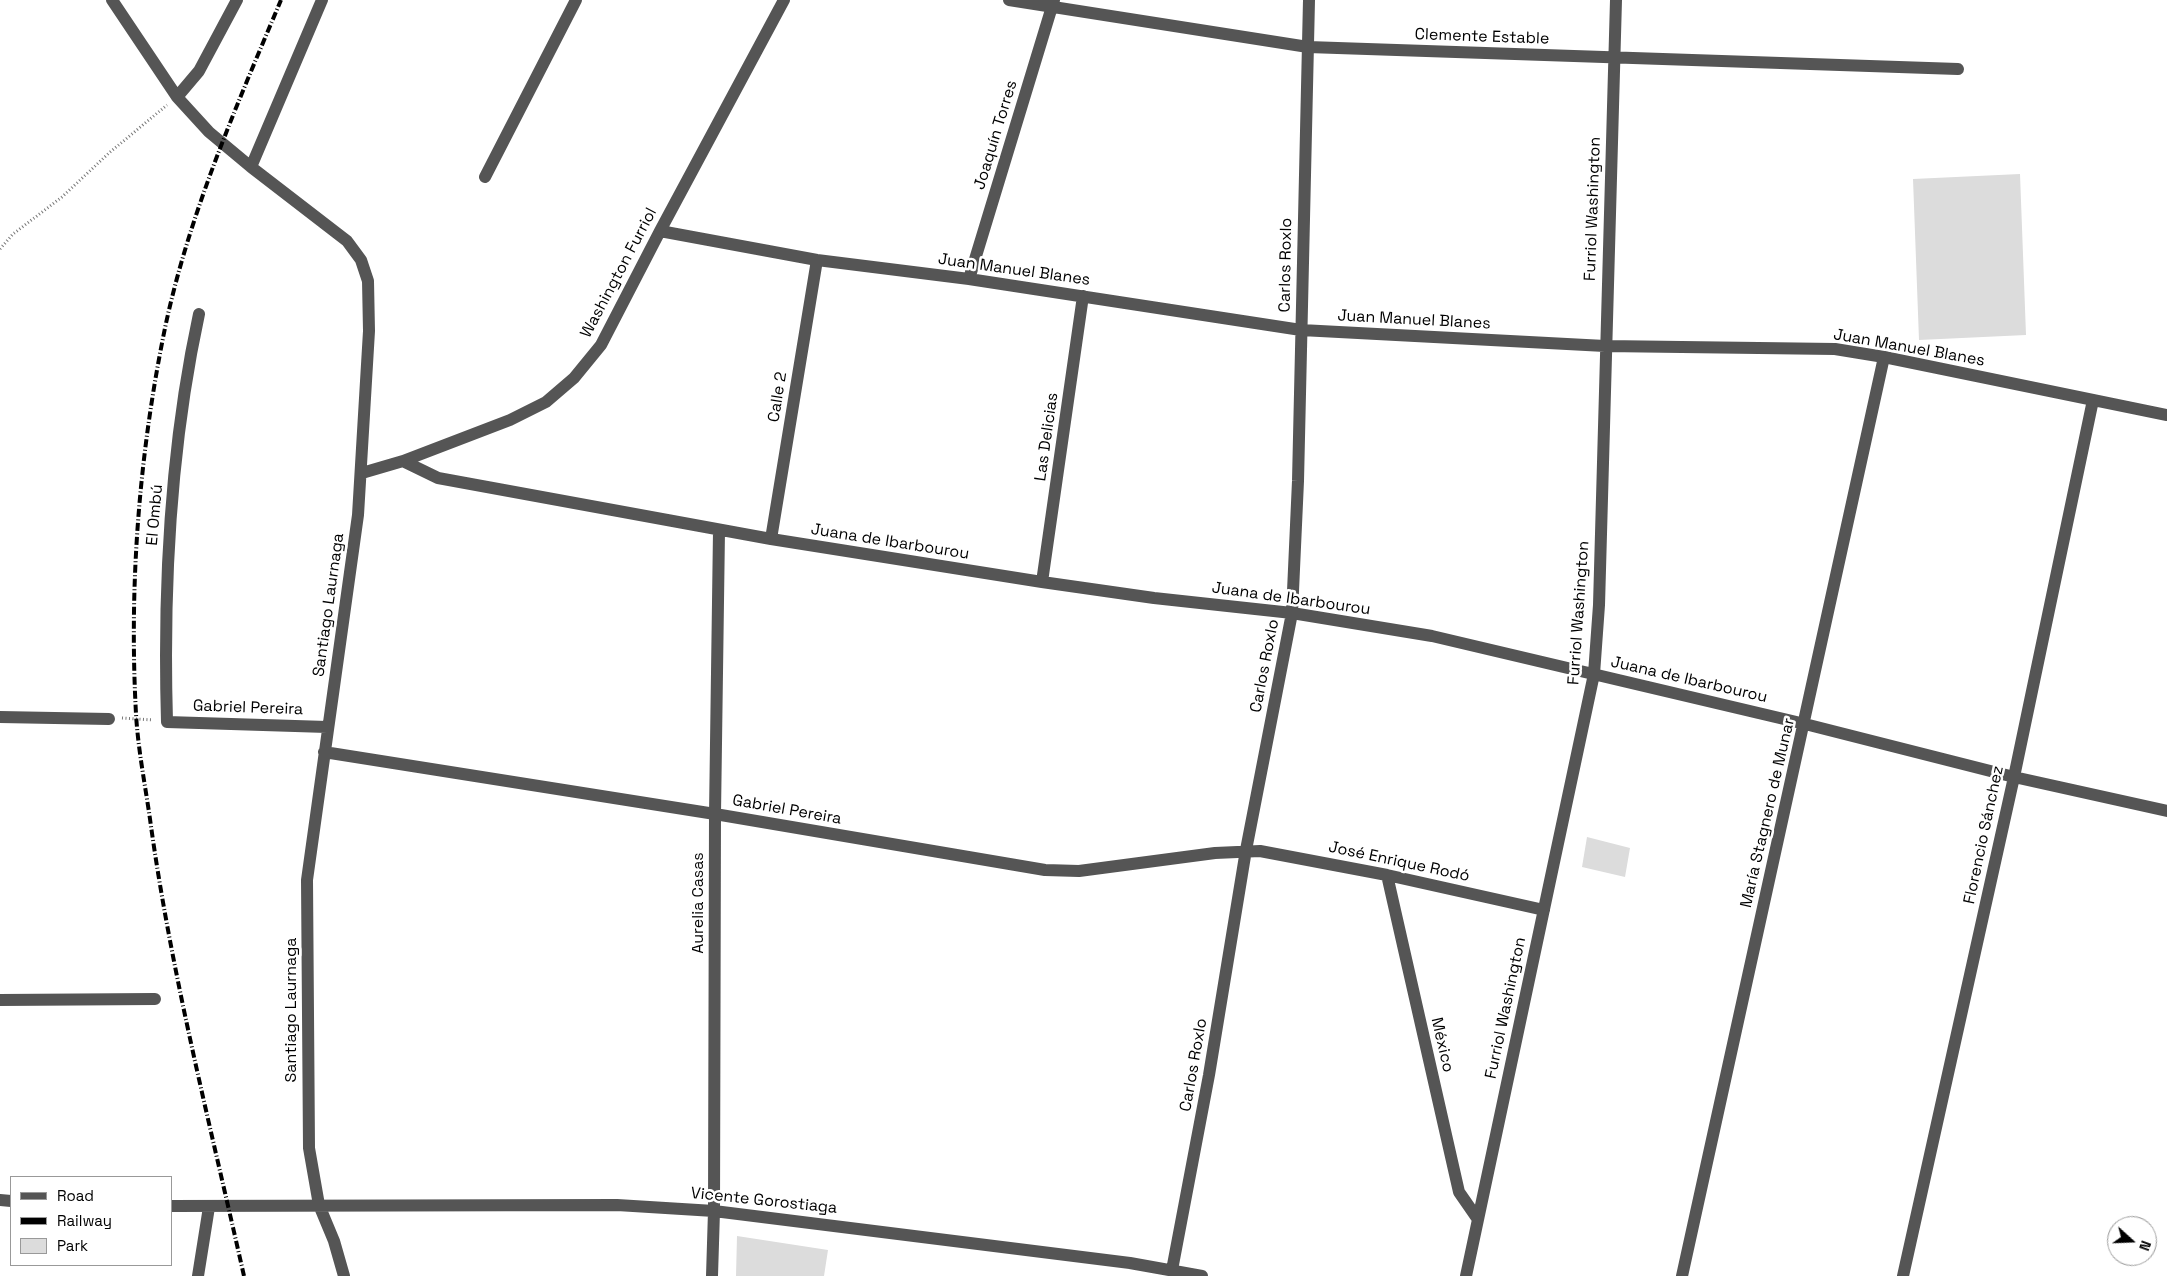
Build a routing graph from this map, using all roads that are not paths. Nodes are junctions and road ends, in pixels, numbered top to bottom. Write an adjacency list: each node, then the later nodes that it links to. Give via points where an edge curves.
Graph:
1 (112, 0): 13 (street, Santiago Laurnaga)
2 (237, 0): 13 (street, via 199,71)
3 (322, 0): 14 (street)
4 (576, 0): 15 (street)
5 (784, 0): 16 (street, Washington Furriol)
6 (1009, 0): 9 (street, Clemente Estable)
7 (1310, 0): 10 (street, Carlos Roxlo)
8 (1616, 0): 11 (street, Furriol Washington)
9 (1053, 4): 10 (street, Clemente Estable); 18 (street, Joaquín Torres)
10 (1308, 47): 11 (street, Clemente Estable); 21 (street, Carlos Roxlo)
11 (1614, 59): 12 (street, Clemente Estable); 22 (street, Furriol Washington)
12 (1958, 69)
13 (178, 97): 14 (street, Santiago Laurnaga, via 209,132)
14 (251, 168): 27 (street, Santiago Laurnaga, via 346,241 361,260 368,281 369,332)
15 (484, 177)
16 (660, 231): 17 (street, Juan Manuel Blanes); 26 (street, Washington Furriol, via 601,345 574,378 546,402 510,420)
17 (817, 260): 18 (street, Juan Manuel Blanes); 29 (street, Calle 2)
18 (969, 279): 19 (street, Juan Manuel Blanes)
19 (1083, 296): 21 (street, Juan Manuel Blanes); 30 (street, Las Delicias)
20 (199, 314): 35 (street, El Ombú, via 186,373 168,542)
21 (1301, 330): 22 (street, Juan Manuel Blanes); 31 (street, Carlos Roxlo)
22 (1605, 346): 23 (street, Juan Manuel Blanes, via 1835,349); 32 (street, Furriol Washington, via 1599,605)
23 (1884, 357): 24 (street, Juan Manuel Blanes); 36 (street, María Stagnero de Munar)
24 (2093, 400): 25 (street, Juan Manuel Blanes); 39 (street, Florencio Sánchez)
25 (2167, 416)
26 (403, 461): 27 (street, Washington Furriol); 28 (street, Juana de Ibarbourou, via 438,478)
27 (362, 473): 37 (street, Santiago Laurnaga)
28 (719, 531): 29 (street, Juana de Ibarbourou); 41 (street, Aurelia Casas)
29 (771, 540): 30 (street, Juana de Ibarbourou)
30 (1042, 582): 31 (street, Juana de Ibarbourou)
31 (1292, 613): 32 (street, Juana de Ibarbourou, via 1432,636); 42 (street, Carlos Roxlo)
32 (1594, 674): 36 (street, Juana de Ibarbourou); 44 (street, Furriol Washington)
33 (0, 717): 34 (street)
34 (109, 719)
35 (167, 722): 37 (street, Gabriel Pereira)
36 (1805, 724): 39 (street, Juana de Ibarbourou); 59 (street, María Stagnero de Munar)
37 (328, 727): 38 (street, Santiago Laurnaga)
38 (324, 752): 41 (street, Gabriel Pereira); 47 (street, Santiago Laurnaga, via 307,880 309,1148)
39 (2014, 778): 40 (street, Juana de Ibarbourou); 60 (street, Florencio Sánchez)
40 (2167, 811)
41 (715, 814): 42 (street, Gabriel Pereira, via 1045,870 1079,871); 50 (street, Aurelia Casas)
42 (1246, 850): 43 (street, José Enrique Rodó, via 1260,850); 53 (street, Carlos Roxlo, via 1210,1075)
43 (1388, 876): 44 (street, José Enrique Rodó); 51 (street, México, via 1459,1192)
44 (1544, 910): 51 (street, Furriol Washington)
45 (155, 999): 46 (street)
46 (0, 1000)
47 (319, 1205): 49 (street, Vicente Gorostiaga); 50 (street, Vicente Gorostiaga, via 617,1205); 55 (street, Santiago Laurnaga, via 334,1240)
48 (172, 1206): 49 (street, Vicente Gorostiaga)
49 (209, 1207): 54 (street)
50 (714, 1211): 52 (street, Vicente Gorostiaga); 56 (street, Aurelia Casas)
51 (1477, 1218): 58 (street, Furriol Washington)
52 (1129, 1270): 53 (street, Vicente Gorostiaga)
53 (1172, 1270): 57 (street, Vicente Gorostiaga)
54 (198, 1276)
55 (344, 1276)
56 (712, 1276)
57 (1202, 1276)
58 (1466, 1276)
59 (1682, 1276)
60 (1903, 1276)

